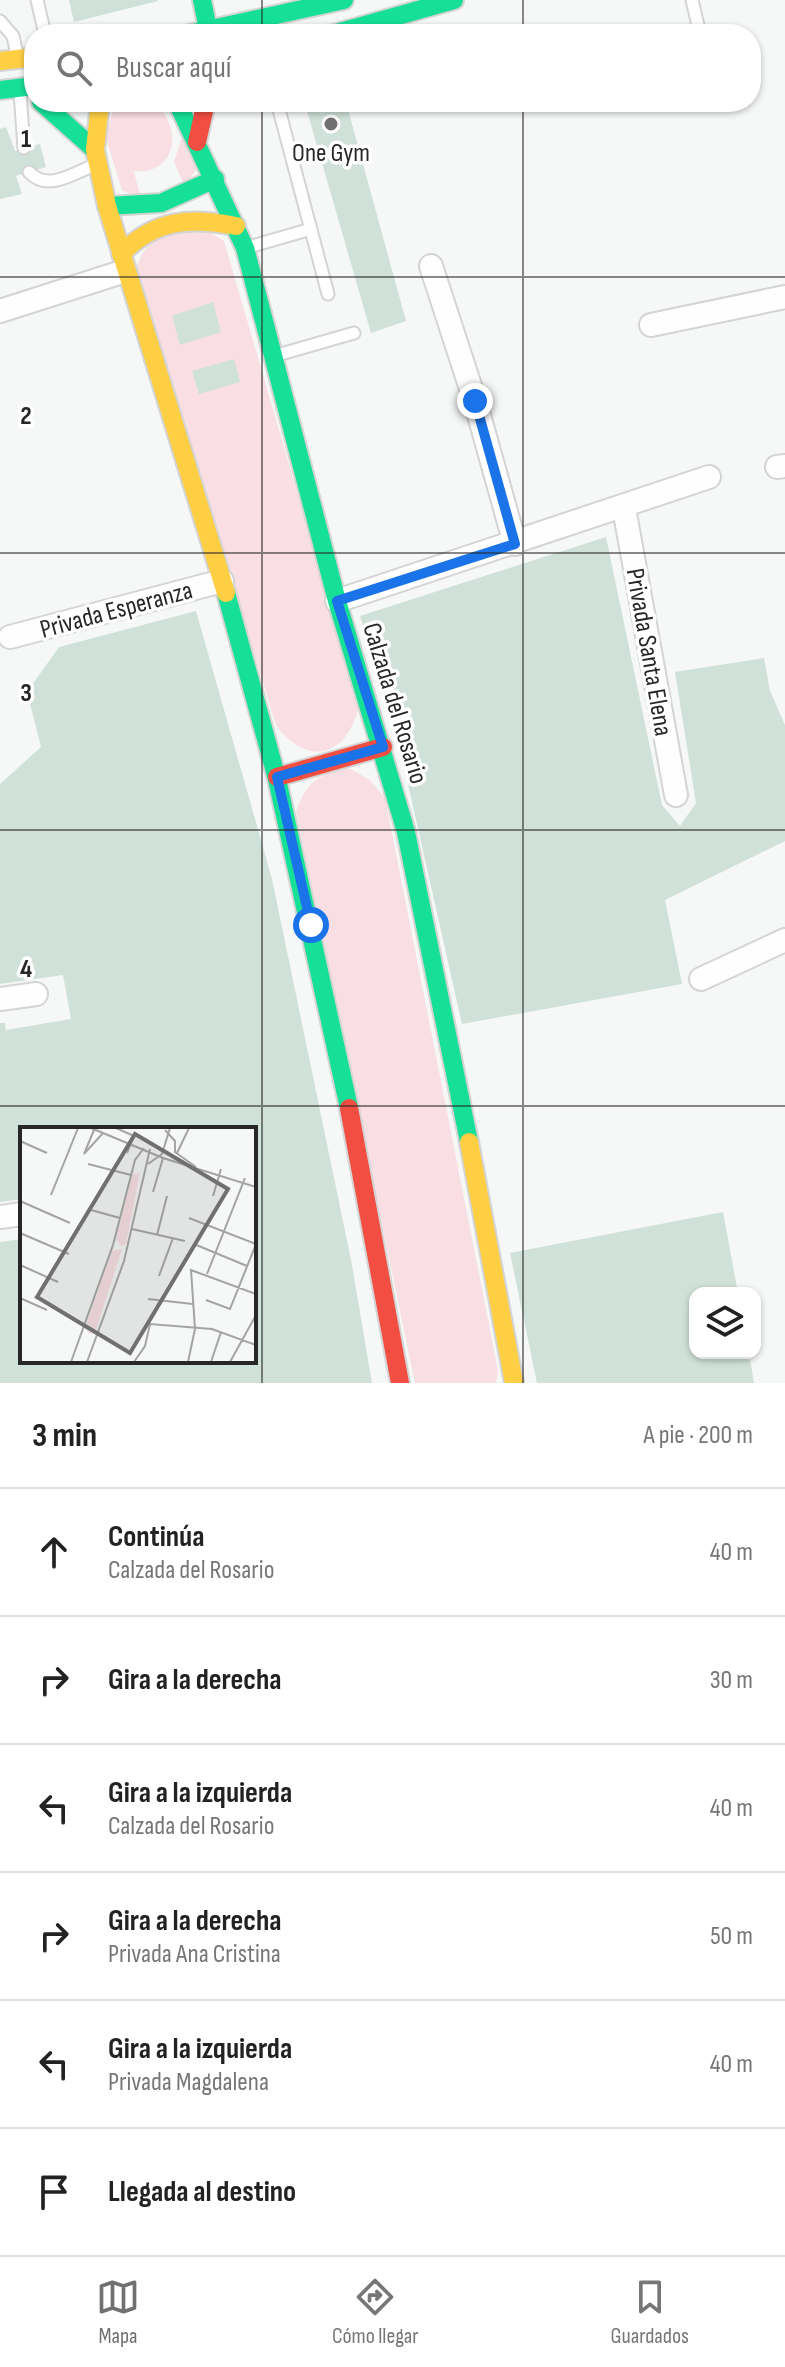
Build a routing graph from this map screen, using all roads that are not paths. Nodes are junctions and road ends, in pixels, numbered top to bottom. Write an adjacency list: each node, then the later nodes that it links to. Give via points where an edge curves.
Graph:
1 (37, 0): 8 (lane)
2 (202, 0): 9 (street)
3 (240, 0): 10 (street)
4 (344, 0): 11 (street)
5 (454, 0): 12 (street)
6 (692, 0): 13 (lane)
7 (0, 21): 14 (lane, via 13,36)
8 (43, 24)
9 (206, 24)
10 (242, 24)
11 (260, 24)
12 (378, 24)
13 (698, 24)
14 (17, 59)
15 (0, 90): 16 (street)
16 (24, 90)
17 (27, 112): 24 (lane)
18 (51, 112): 25 (street)
19 (99, 112): 25 (street)
20 (182, 112): 23 (street, Calzada del Rosario)
21 (204, 112): 23 (street)
22 (280, 112): 30 (lane)
23 (197, 142): 27 (street, Calzada del Rosario)
24 (24, 148)
25 (96, 156): 26 (lane, via 47,184); 28 (street)
26 (29, 172)
27 (215, 179): 28 (street, via 161,203); 29 (street, Calzada del Rosario)
28 (107, 206): 32 (street)
29 (236, 226): 31 (street, Calzada del Rosario); 32 (street, via 201,218 173,220 143,233)
30 (311, 229): 31 (lane); 34 (lane)
31 (245, 248): 39 (street, Calzada del Rosario)
32 (123, 262): 36 (street); 43 (street)
33 (431, 266): 42 (street)
34 (328, 294)
35 (785, 297): 37 (street)
36 (0, 311)
37 (651, 325)
38 (354, 333): 39 (lane)
39 (273, 356): 44 (street, Calzada del Rosario)
40 (709, 477): 41 (street)
41 (624, 508): 42 (street); 48 (street, Privada Santa Elena)
42 (515, 544): 44 (street)
43 (222, 581): 45 (street, Privada Esperanza); 47 (street)
44 (337, 601): 46 (street, Calzada del Rosario)
45 (10, 637)
46 (383, 747): 47 (street); 56 (street, Calzada del Rosario, via 446,1022)
47 (277, 777): 55 (street)
48 (676, 795)
49 (785, 940): 50 (street)
50 (701, 979)
51 (36, 994): 52 (street)
52 (0, 999)
53 (20, 1214): 54 (street)
54 (0, 1217)
55 (400, 1383)
56 (514, 1383)

